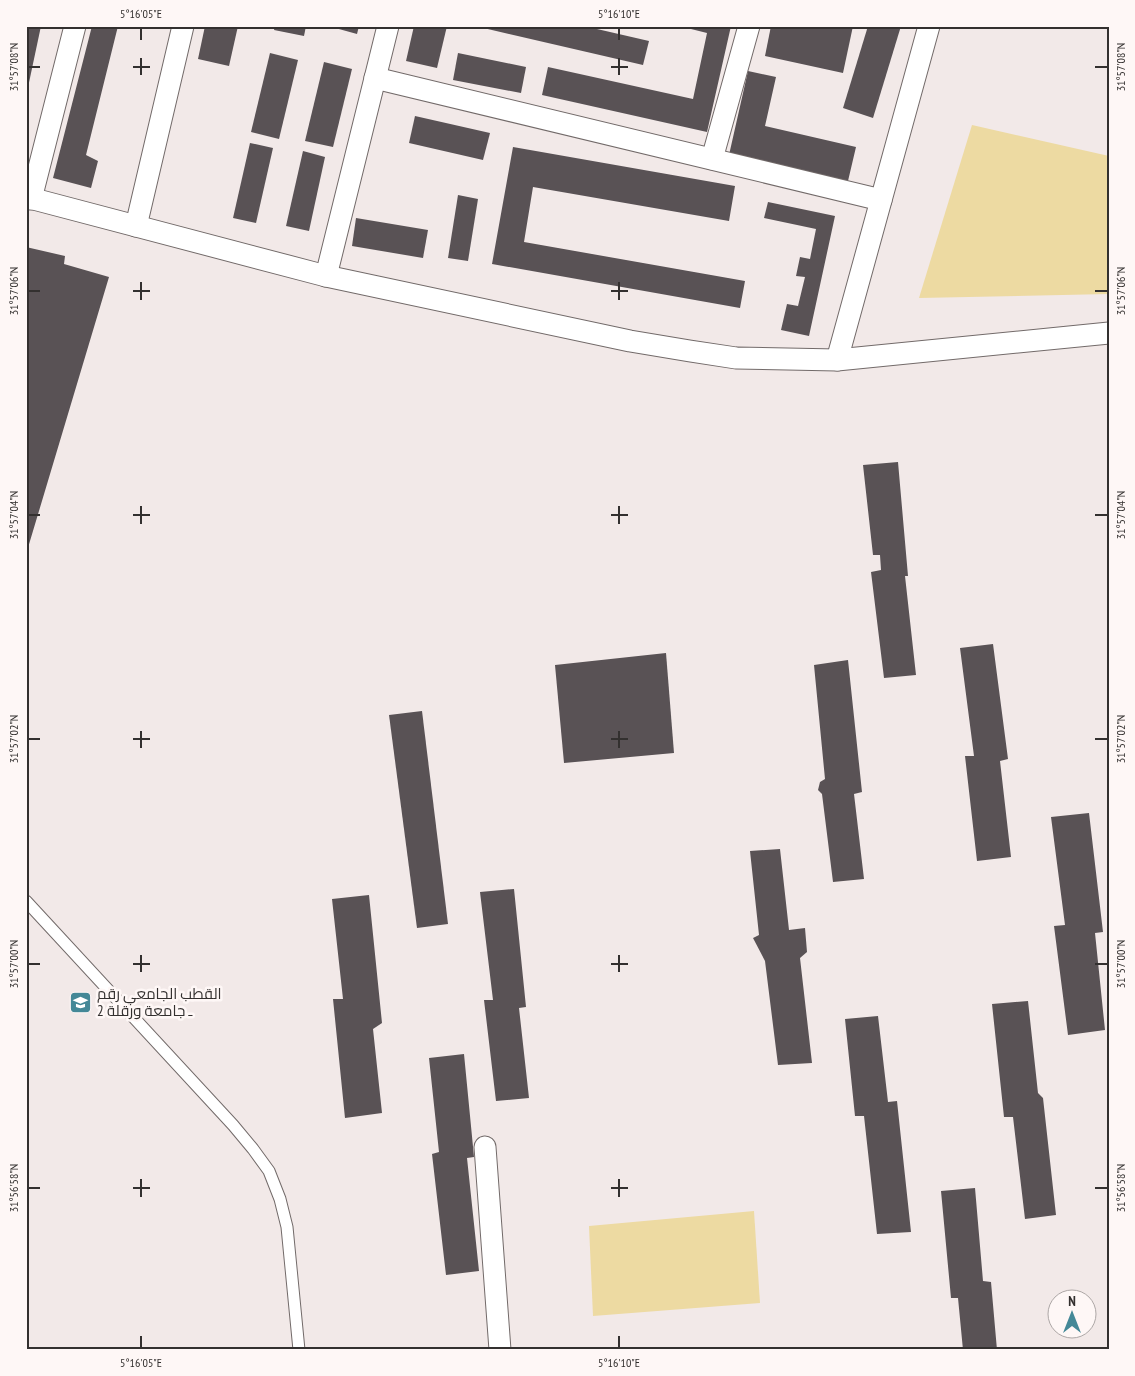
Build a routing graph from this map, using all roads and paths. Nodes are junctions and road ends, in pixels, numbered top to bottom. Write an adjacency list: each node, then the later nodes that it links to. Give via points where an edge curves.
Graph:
1 (75, 26): 8 (street)
2 (183, 26): 10 (street)
3 (388, 26): 6 (street)
4 (749, 26): 7 (street)
5 (929, 26): 9 (street)
6 (375, 78): 7 (street); 11 (street)
7 (712, 159): 9 (street)
8 (29, 198): 10 (street)
9 (881, 200): 13 (street)
10 (136, 226): 11 (street)
11 (326, 276): 13 (street, via 532,321 690,351 736,358)
12 (1109, 333): 13 (street)
13 (836, 360)
14 (26, 902): 16 (lane, via 233,1125 269,1171 286,1227)
15 (486, 1147): 17 (street)
16 (299, 1350)
17 (500, 1350)

